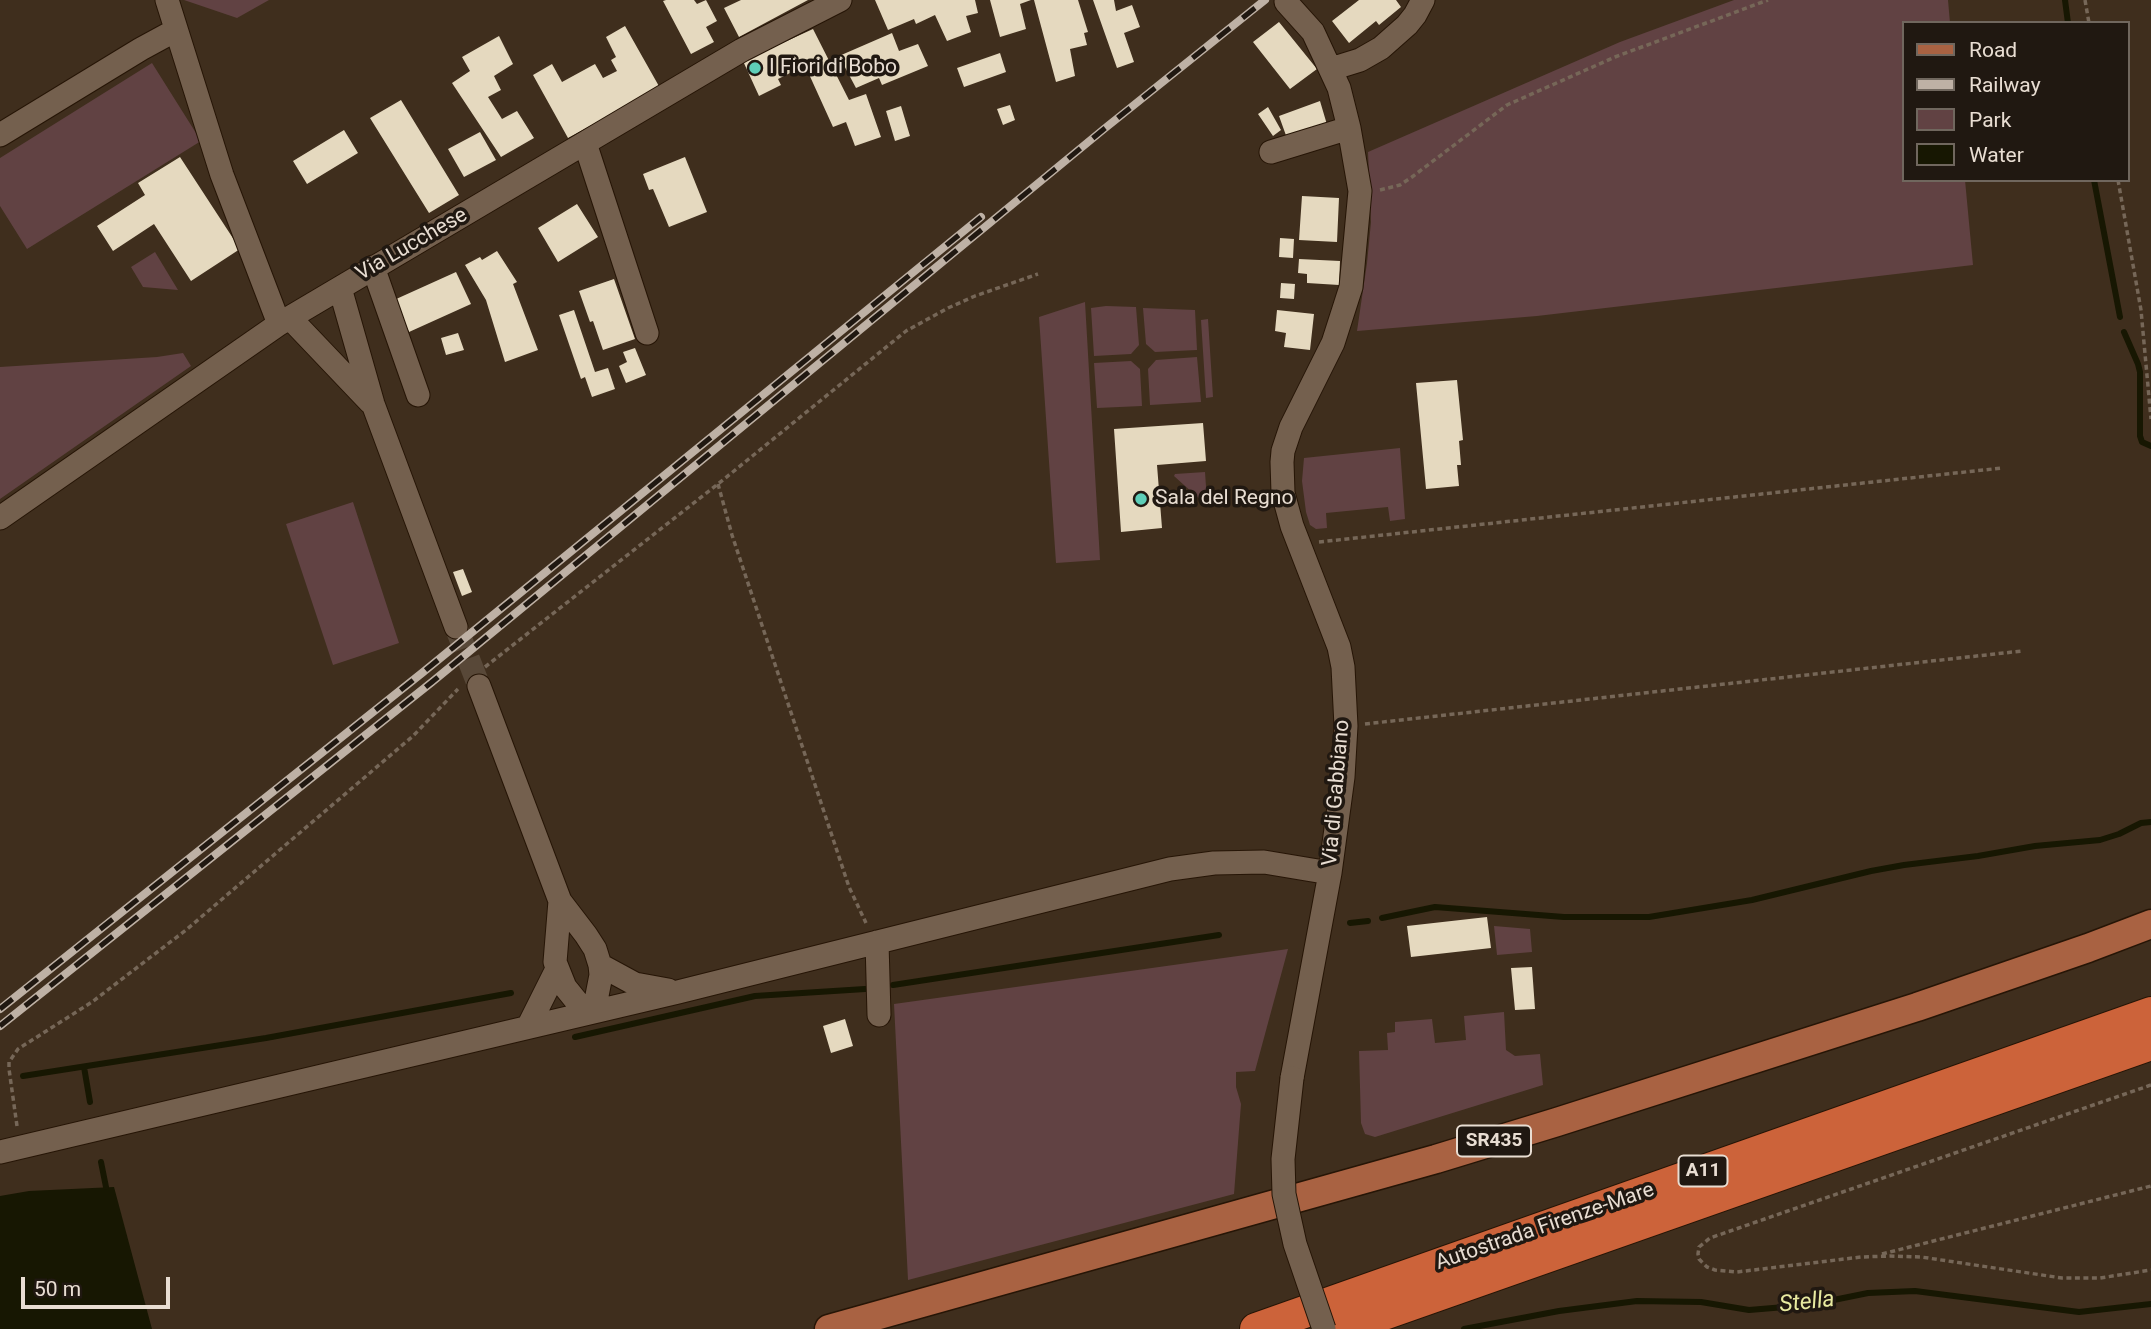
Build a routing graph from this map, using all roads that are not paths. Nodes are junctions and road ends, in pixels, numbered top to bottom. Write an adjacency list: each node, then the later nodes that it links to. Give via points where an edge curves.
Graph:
1 (167, 0): 5 (street)
2 (840, 0): 9 (street, Via Lucchese, via 742,50)
3 (1423, 0): 6 (street, via 1407,25 1381,48)
4 (1286, 2): 6 (street, Via di Gabbiano, via 1313,32)
5 (176, 30): 8 (street); 13 (street, via 222,175)
6 (1331, 69): 7 (street, Via di Gabbiano)
7 (1349, 128): 10 (street); 20 (street, Via di Gabbiano, via 1360,191 1352,287 1334,343 1291,427 1283,451 1282,479 1292,526 1343,667 1343,777)
8 (0, 135)
9 (585, 143): 11 (street, Via Lucchese); 14 (street)
10 (1271, 152)
11 (373, 267): 12 (street, Via Lucchese); 15 (street)
12 (340, 288): 13 (street, Via Lucchese); 16 (street)
13 (285, 321): 16 (street); 17 (street, Via Lucchese)
14 (647, 334)
15 (418, 395)
16 (373, 404): 18 (street)
17 (0, 518)
18 (456, 627)
19 (479, 686): 21 (street)
20 (1330, 873): 23 (street, via 1264,862 1183,867); 35 (street, Via di Gabbiano, bridge, via 1292,1078 1283,1159 1284,1194 1295,1244)
21 (560, 901): 24 (street, via 591,942); 25 (street)
22 (2151, 924): 33 (main road, SR435, via 1917,1007 1423,1163)
23 (877, 942): 26 (street); 29 (street)
24 (600, 965): 26 (street, via 635,984); 27 (street, via 600,985)
25 (557, 969): 27 (street, via 565,987); 30 (street)
26 (678, 992): 27 (street)
27 (590, 1012): 30 (street)
28 (2151, 1013): 34 (highway, Autostrada Firenze-Mare / A11)
29 (879, 1015)
30 (528, 1027): 32 (street)
31 (2151, 1044): 36 (highway, Autostrada Firenze-Mare / A11)
32 (0, 1152)
33 (829, 1329)
34 (1256, 1329)
35 (1324, 1329)
36 (1341, 1329)

